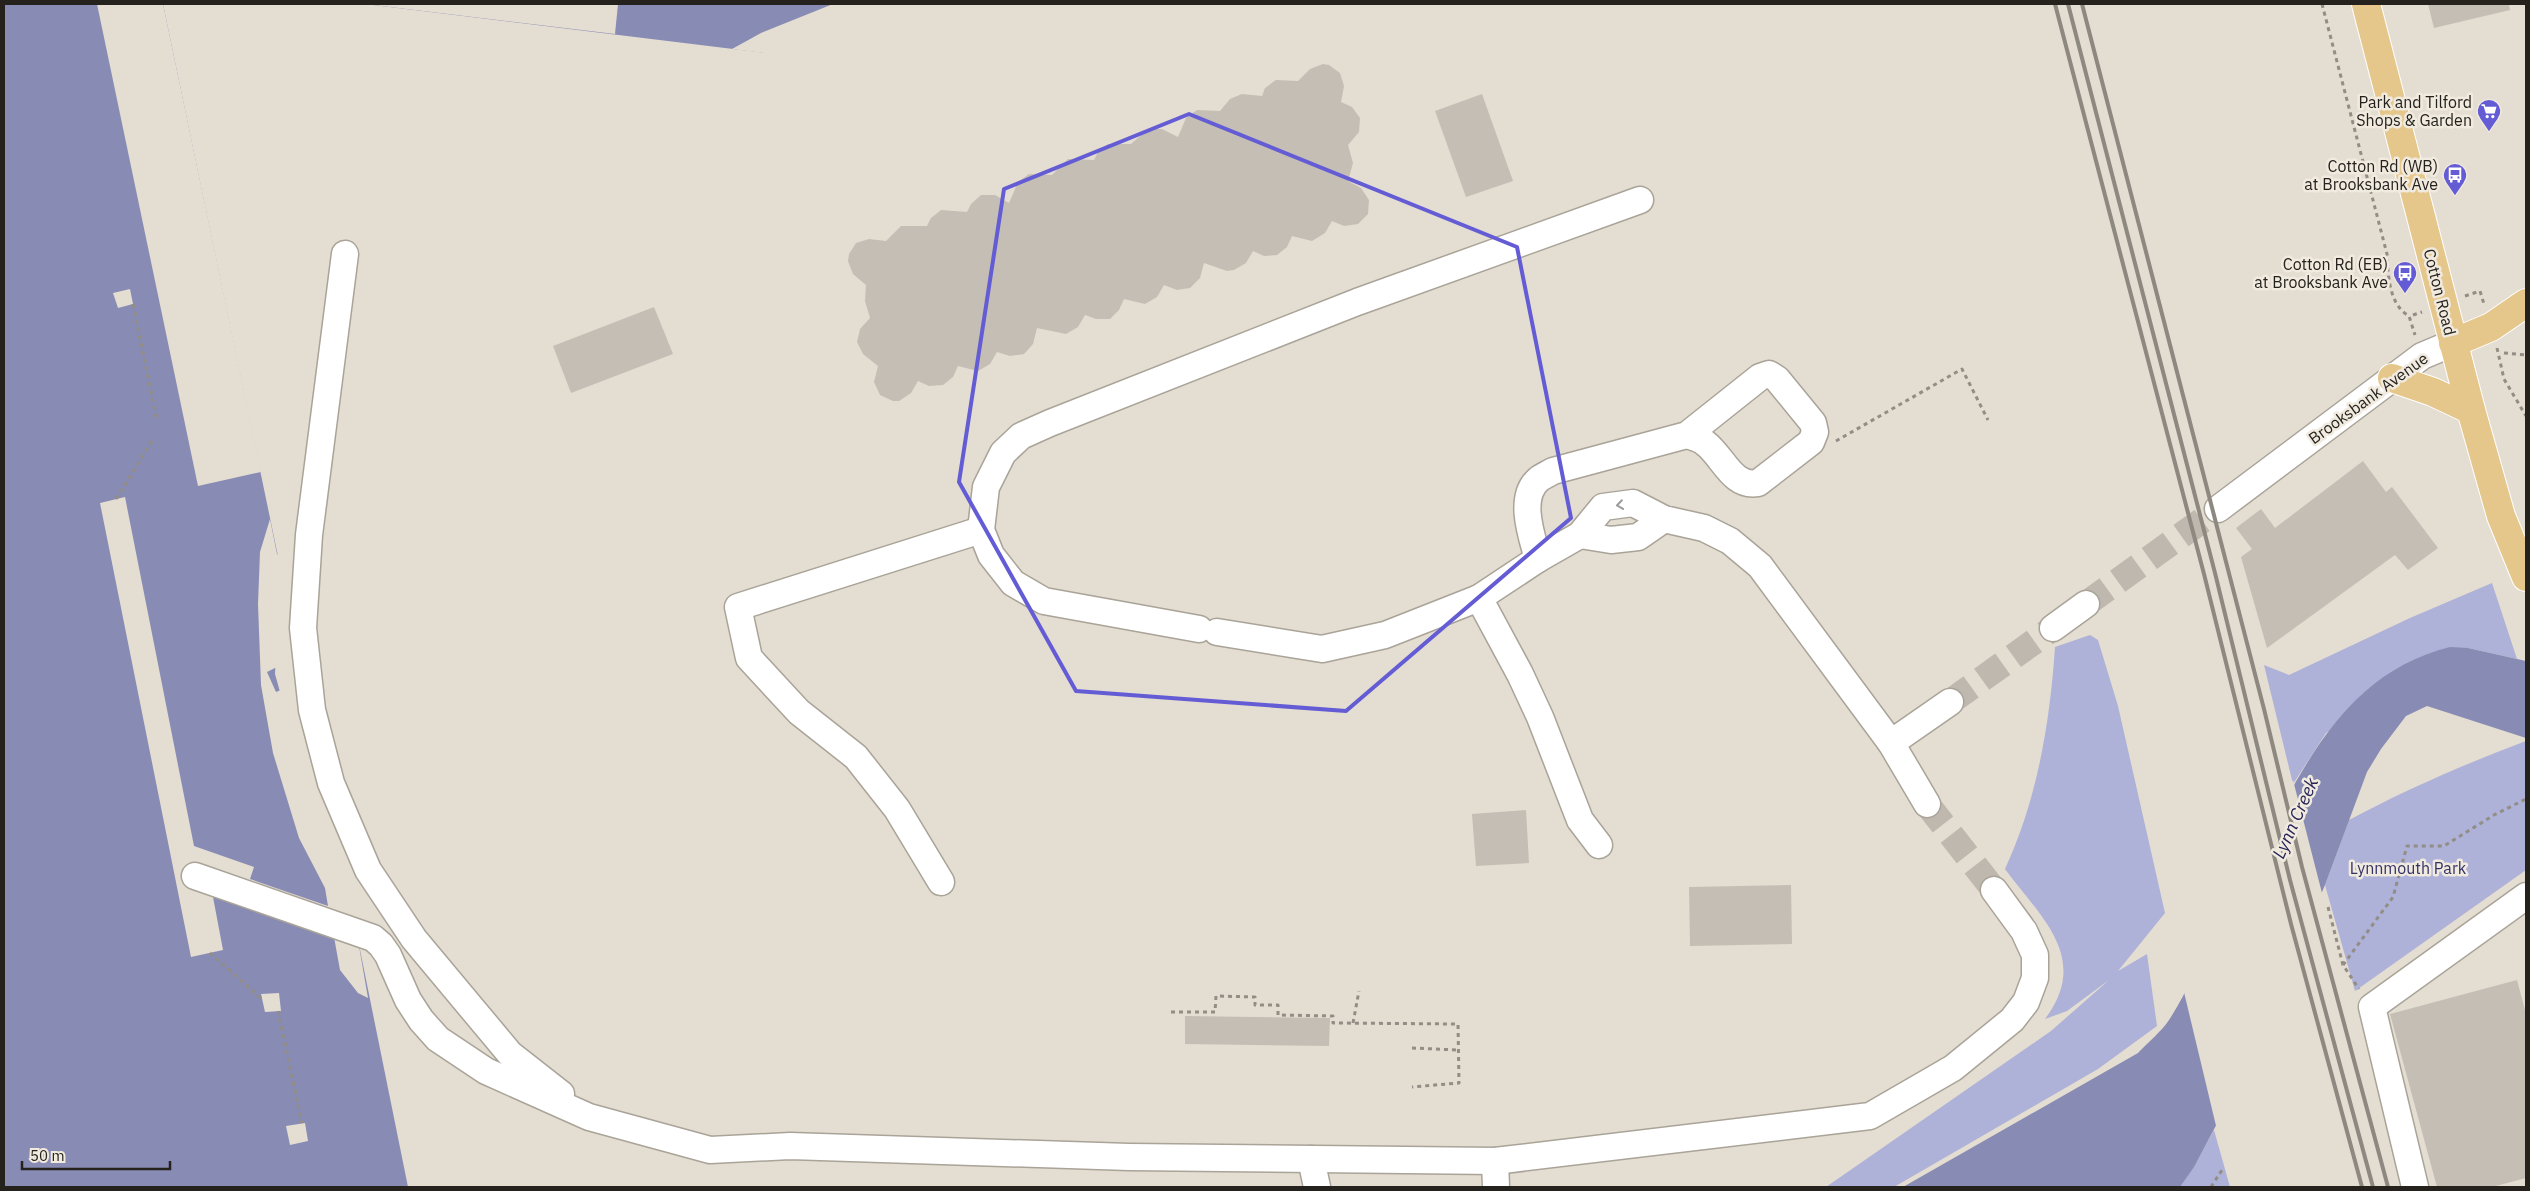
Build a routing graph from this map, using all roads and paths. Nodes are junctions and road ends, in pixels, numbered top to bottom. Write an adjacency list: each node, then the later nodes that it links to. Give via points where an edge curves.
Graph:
1 (2322, 4): 7 (path, via 2387,254 2395,302 2409,316)
2 (2366, 4): 8 (main road, Cotton Road)
3 (1640, 200): 23 (street, via 1357,302 1021,436 1003,453 986,487)
4 (345, 254): 51 (street, via 309,535 303,628 312,710 331,783 368,870 414,939 510,1054)
5 (2526, 303): 8 (main road, Brooksbank Avenue, via 2491,327)
6 (133, 304): 16 (path)
7 (2413, 329)
8 (2453, 343): 12 (street, Brooksbank Avenue, via 2422,356); 13 (main road, Cotton Road)
9 (2498, 352): 14 (path, via 2504,379)
10 (2504, 353): 11 (path)
11 (2526, 355)
12 (2392, 378): 13 (main road); 21 (street, Brooksbank Avenue)
13 (2471, 410): 26 (main road, Cotton Road, via 2501,516)
14 (2526, 416)
15 (1988, 420): 19 (path, via 1962,370)
16 (157, 421)
17 (1687, 435): 17 (street, via 1705,442 1737,479 1748,485 1758,484 1811,442 1815,432 1813,423 1777,379 1768,374); 25 (street, via 1553,471 1538,480 1529,494 1528,518)
18 (154, 438): 20 (path)
19 (1831, 444)
20 (116, 499)
21 (2218, 509)
22 (1664, 520): 24 (street, via 1638,538 1611,540); 24 (street, one-way to 24, via 1633,503 1603,507); 31 (street, via 1704,528 1730,541 1760,566)
23 (981, 530): 27 (street, via 991,555 1013,583 1044,601 1322,649 1385,635); 36 (street, via 738,608 749,658 800,712 856,757 897,809)
24 (1580, 535): 25 (street)
25 (1538, 559): 27 (street)
26 (2526, 577)
27 (1479, 598): 34 (street, via 1520,674 1580,820)
28 (2086, 604): 29 (street)
29 (2054, 628)
30 (1950, 702): 31 (street)
31 (1891, 743): 33 (street)
32 (2526, 799): 41 (path, via 2444,846 2407,846 2393,897)
33 (1927, 804)
34 (1598, 845)
35 (195, 876): 51 (street, via 373,938 388,955 408,1000 438,1039 486,1071)
36 (941, 882)
37 (1994, 890): 54 (street, via 2024,931 2035,955 2035,978 2026,1002 2012,1020 1953,1068 1870,1116)
38 (2526, 896): 44 (street)
39 (2328, 907): 41 (path)
40 (210, 953): 43 (path)
41 (2343, 966): 44 (path)
42 (1359, 991): 47 (path)
43 (262, 999)
44 (2372, 1007): 59 (street)
45 (278, 1011): 52 (path)
46 (1171, 1012): 47 (path, via 1215,1012 1216,996 1256,997 1255,1005 1278,1005 1278,1015 1333,1016 1333,1023)
47 (1353, 1023): 49 (path, via 1458,1024)
48 (1412, 1048): 49 (path)
49 (1458, 1050): 50 (path, via 1459,1083)
50 (1412, 1087)
51 (589, 1117): 53 (street, via 710,1150 790,1146 1129,1157)
52 (302, 1123)
53 (1311, 1159): 54 (street); 56 (street)
54 (1495, 1161): 57 (street)
55 (2222, 1170): 58 (path)
56 (1317, 1187)
57 (1496, 1187)
58 (2211, 1187)
59 (2415, 1187)

